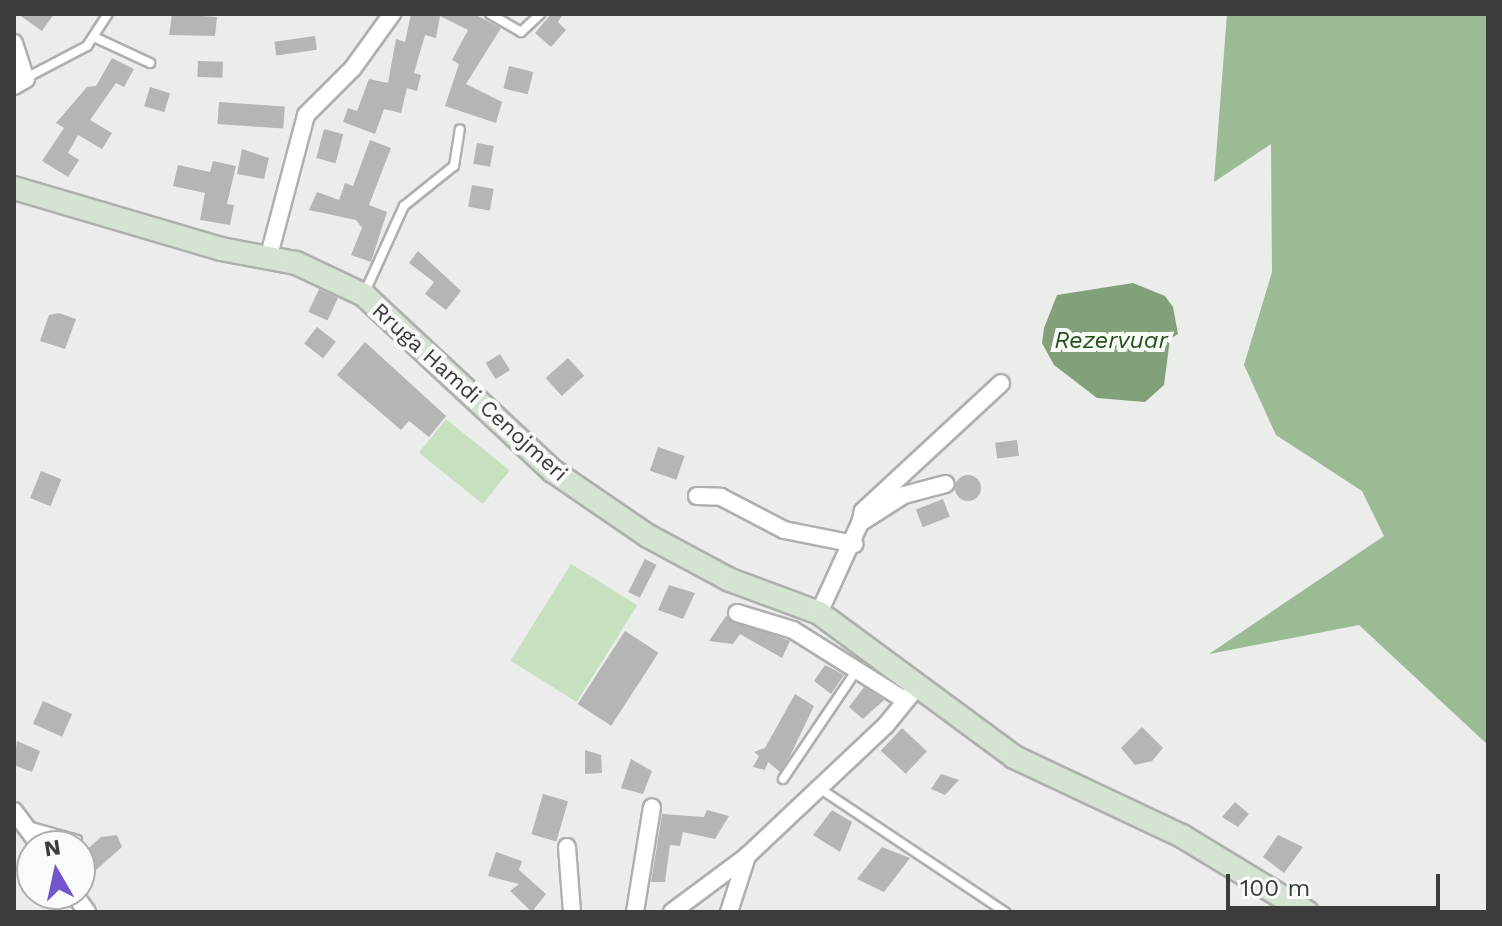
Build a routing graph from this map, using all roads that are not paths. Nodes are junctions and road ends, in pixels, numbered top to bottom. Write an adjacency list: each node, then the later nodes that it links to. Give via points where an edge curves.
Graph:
1 (108, 14): 5 (lane)
2 (392, 14): 11 (street, via 353,68 306,115)
3 (490, 14): 4 (lane, via 521,32)
4 (540, 14)
5 (94, 37): 7 (lane); 8 (lane, via 69,60)
6 (14, 43): 8 (street)
7 (150, 63)
8 (20, 82)
9 (460, 129): 12 (lane, via 454,166 404,206)
10 (14, 188): 11 (street, Rruga Hamdi Cenojmeri)
11 (268, 259): 12 (street, Rruga Hamdi Cenojmeri, via 307,267)
12 (364, 295): 19 (street, Rruga Hamdi Cenojmeri, via 513,436 590,497 690,560)
13 (1001, 383): 16 (street, via 863,511)
14 (946, 484): 16 (street, via 904,495)
15 (697, 496): 17 (street, via 721,497 784,530)
16 (860, 523): 17 (street)
17 (855, 544): 19 (street)
18 (737, 613): 20 (street, via 793,630)
19 (819, 613): 21 (street, Rruga Hamdi Cenojmeri)
20 (858, 668): 21 (street); 22 (lane)
21 (912, 694): 23 (street); 34 (street, Rruga Hamdi Cenojmeri, via 1014,757 1182,836)
22 (783, 779)
23 (819, 788): 28 (street); 33 (lane)
24 (652, 807): 30 (street)
25 (19, 818): 26 (lane)
26 (51, 830)
27 (567, 847): 29 (street)
28 (747, 856): 31 (street); 32 (street)
29 (572, 912)
30 (635, 912)
31 (672, 912)
32 (729, 912)
33 (1005, 912)
34 (1307, 912)

